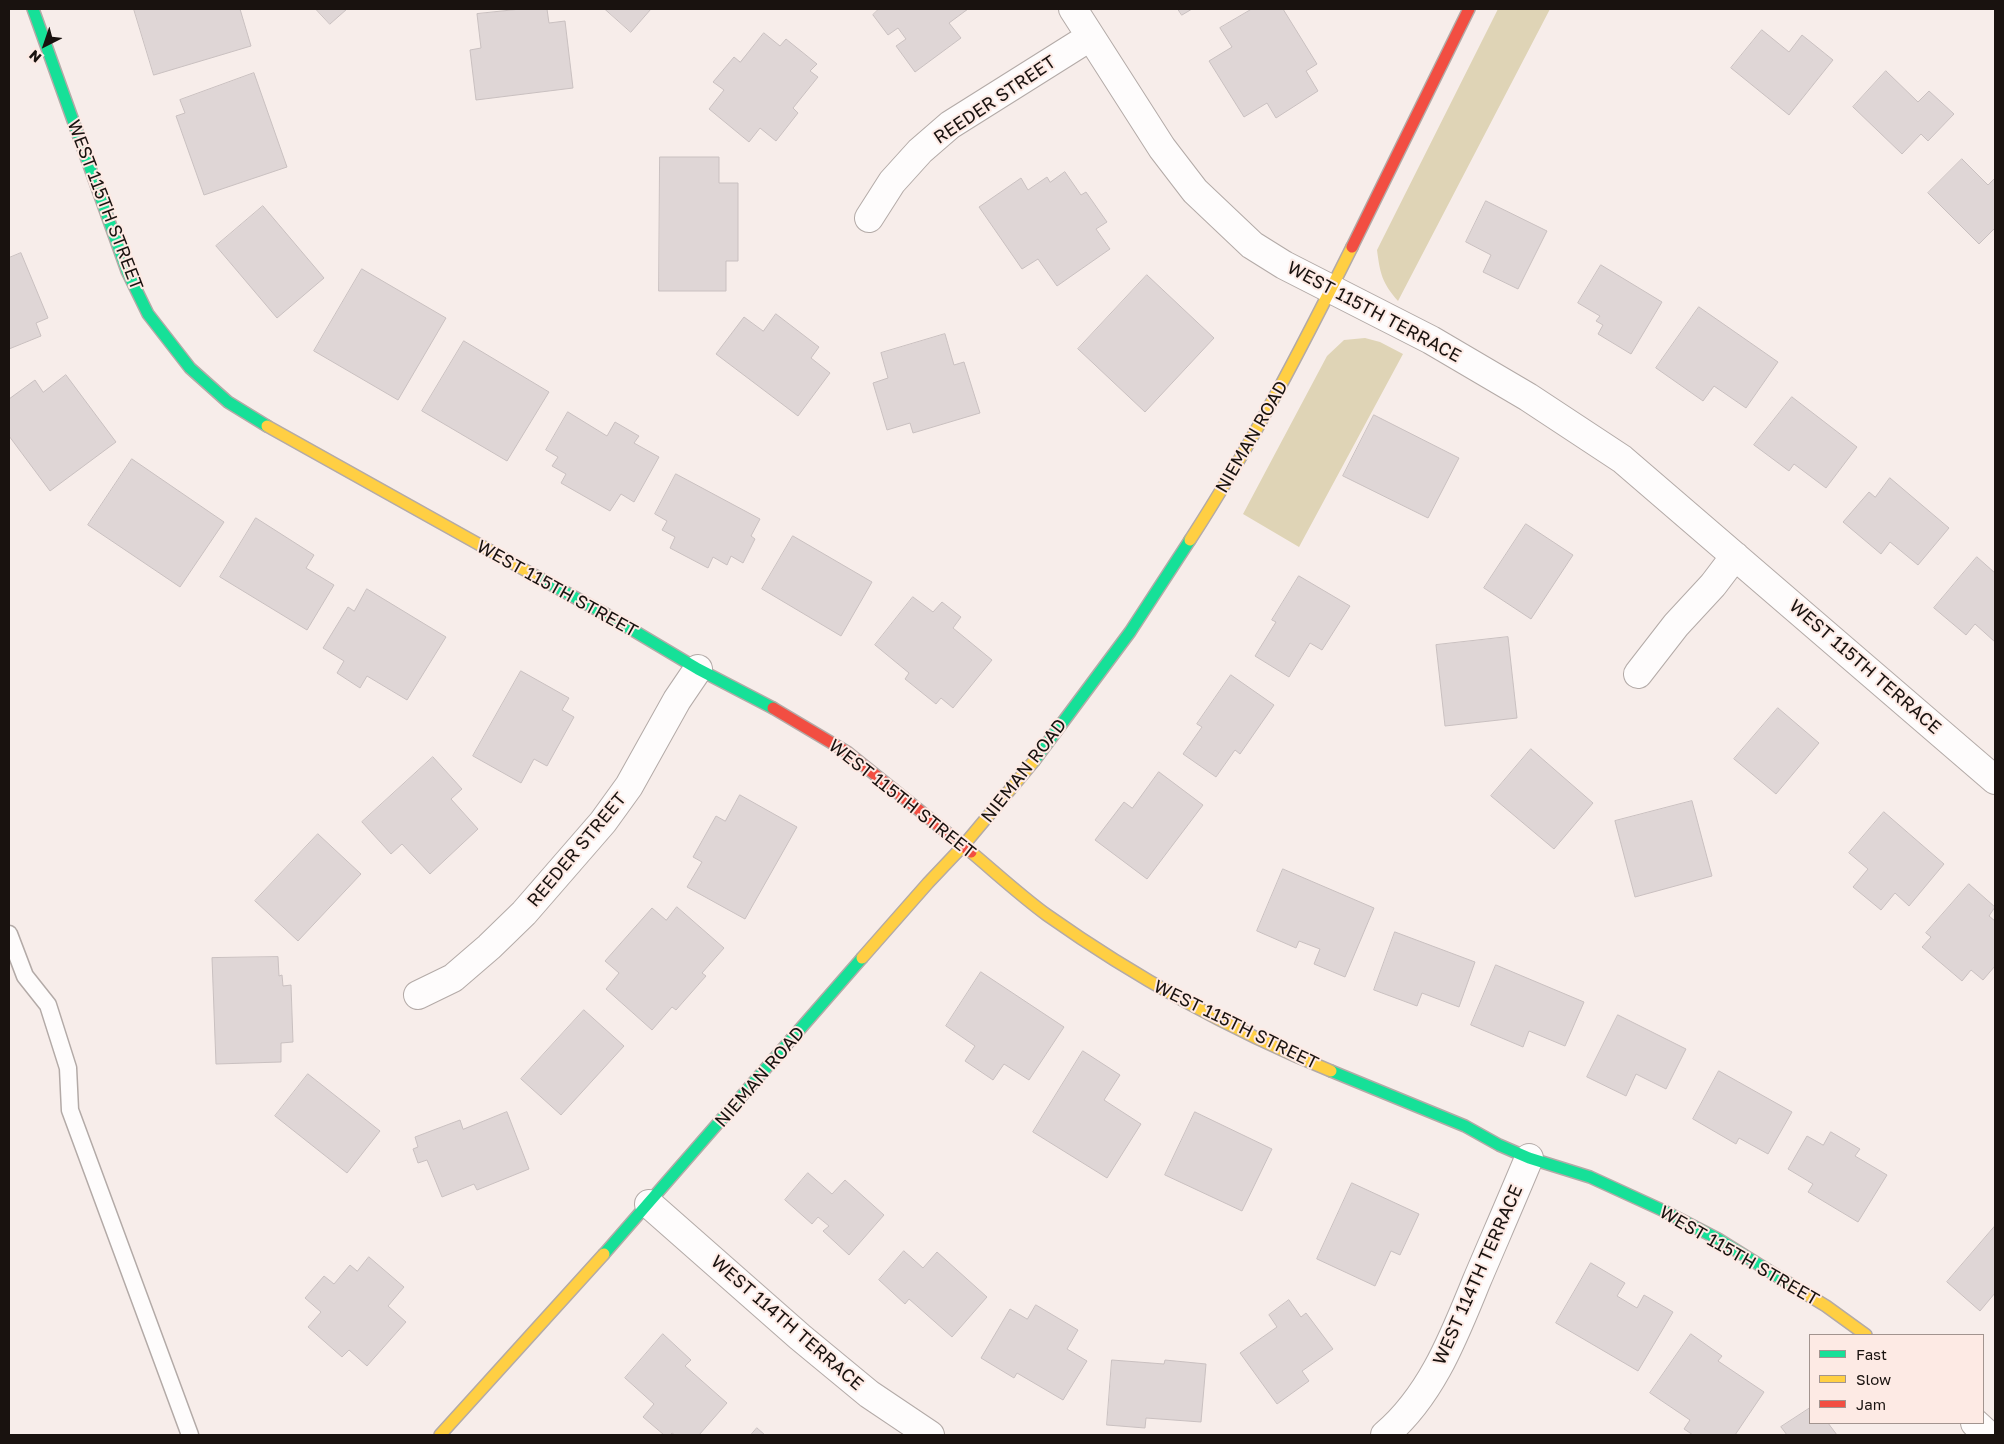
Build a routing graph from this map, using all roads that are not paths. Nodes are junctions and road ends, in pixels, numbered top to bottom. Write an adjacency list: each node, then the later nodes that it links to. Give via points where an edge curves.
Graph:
1 (33, 9): 8 (street, WEST 115TH STREET, via 127,271 148,314 190,368 228,402 274,431 609,616)
2 (1074, 9): 4 (street, WEST 115TH TERRACE)
3 (1469, 9): 6 (street, NIEMAN ROAD)
4 (1090, 37): 5 (street, REEDER STREET, via 950,125 892,182); 6 (street, WEST 115TH TERRACE, via 1162,148 1195,192 1252,245 1284,266)
5 (869, 218)
6 (1330, 289): 7 (street, WEST 115TH TERRACE, via 1431,340 1622,458); 11 (street, NIEMAN ROAD, via 1259,426 1212,506 1130,632 1026,772)
7 (1735, 556): 9 (street); 10 (street, WEST 115TH TERRACE)
8 (698, 669): 11 (street, WEST 115TH STREET, via 750,695 847,752); 13 (street, REEDER STREET, via 629,786 603,822 524,913 489,947 453,978)
9 (1638, 674)
10 (1995, 780)
11 (964, 846): 14 (street, WEST 115TH STREET, via 1046,914 1138,976 1229,1025 1465,1126); 15 (street, NIEMAN ROAD, via 928,883)
12 (9, 934): 18 (lane, via 25,976 48,1005 68,1068 70,1110)
13 (418, 995)
14 (1529, 1158): 16 (street, WEST 115TH STREET, via 1590,1177 1718,1239); 21 (street, WEST 114TH TERRACE, via 1447,1352 1409,1410)
15 (649, 1204): 19 (street, NIEMAN ROAD); 20 (street, WEST 114TH TERRACE, via 862,1388)
16 (1865, 1334)
17 (1976, 1424): 22 (street)
18 (190, 1435)
19 (440, 1435)
20 (930, 1435)
21 (1385, 1435)
22 (1988, 1435)

